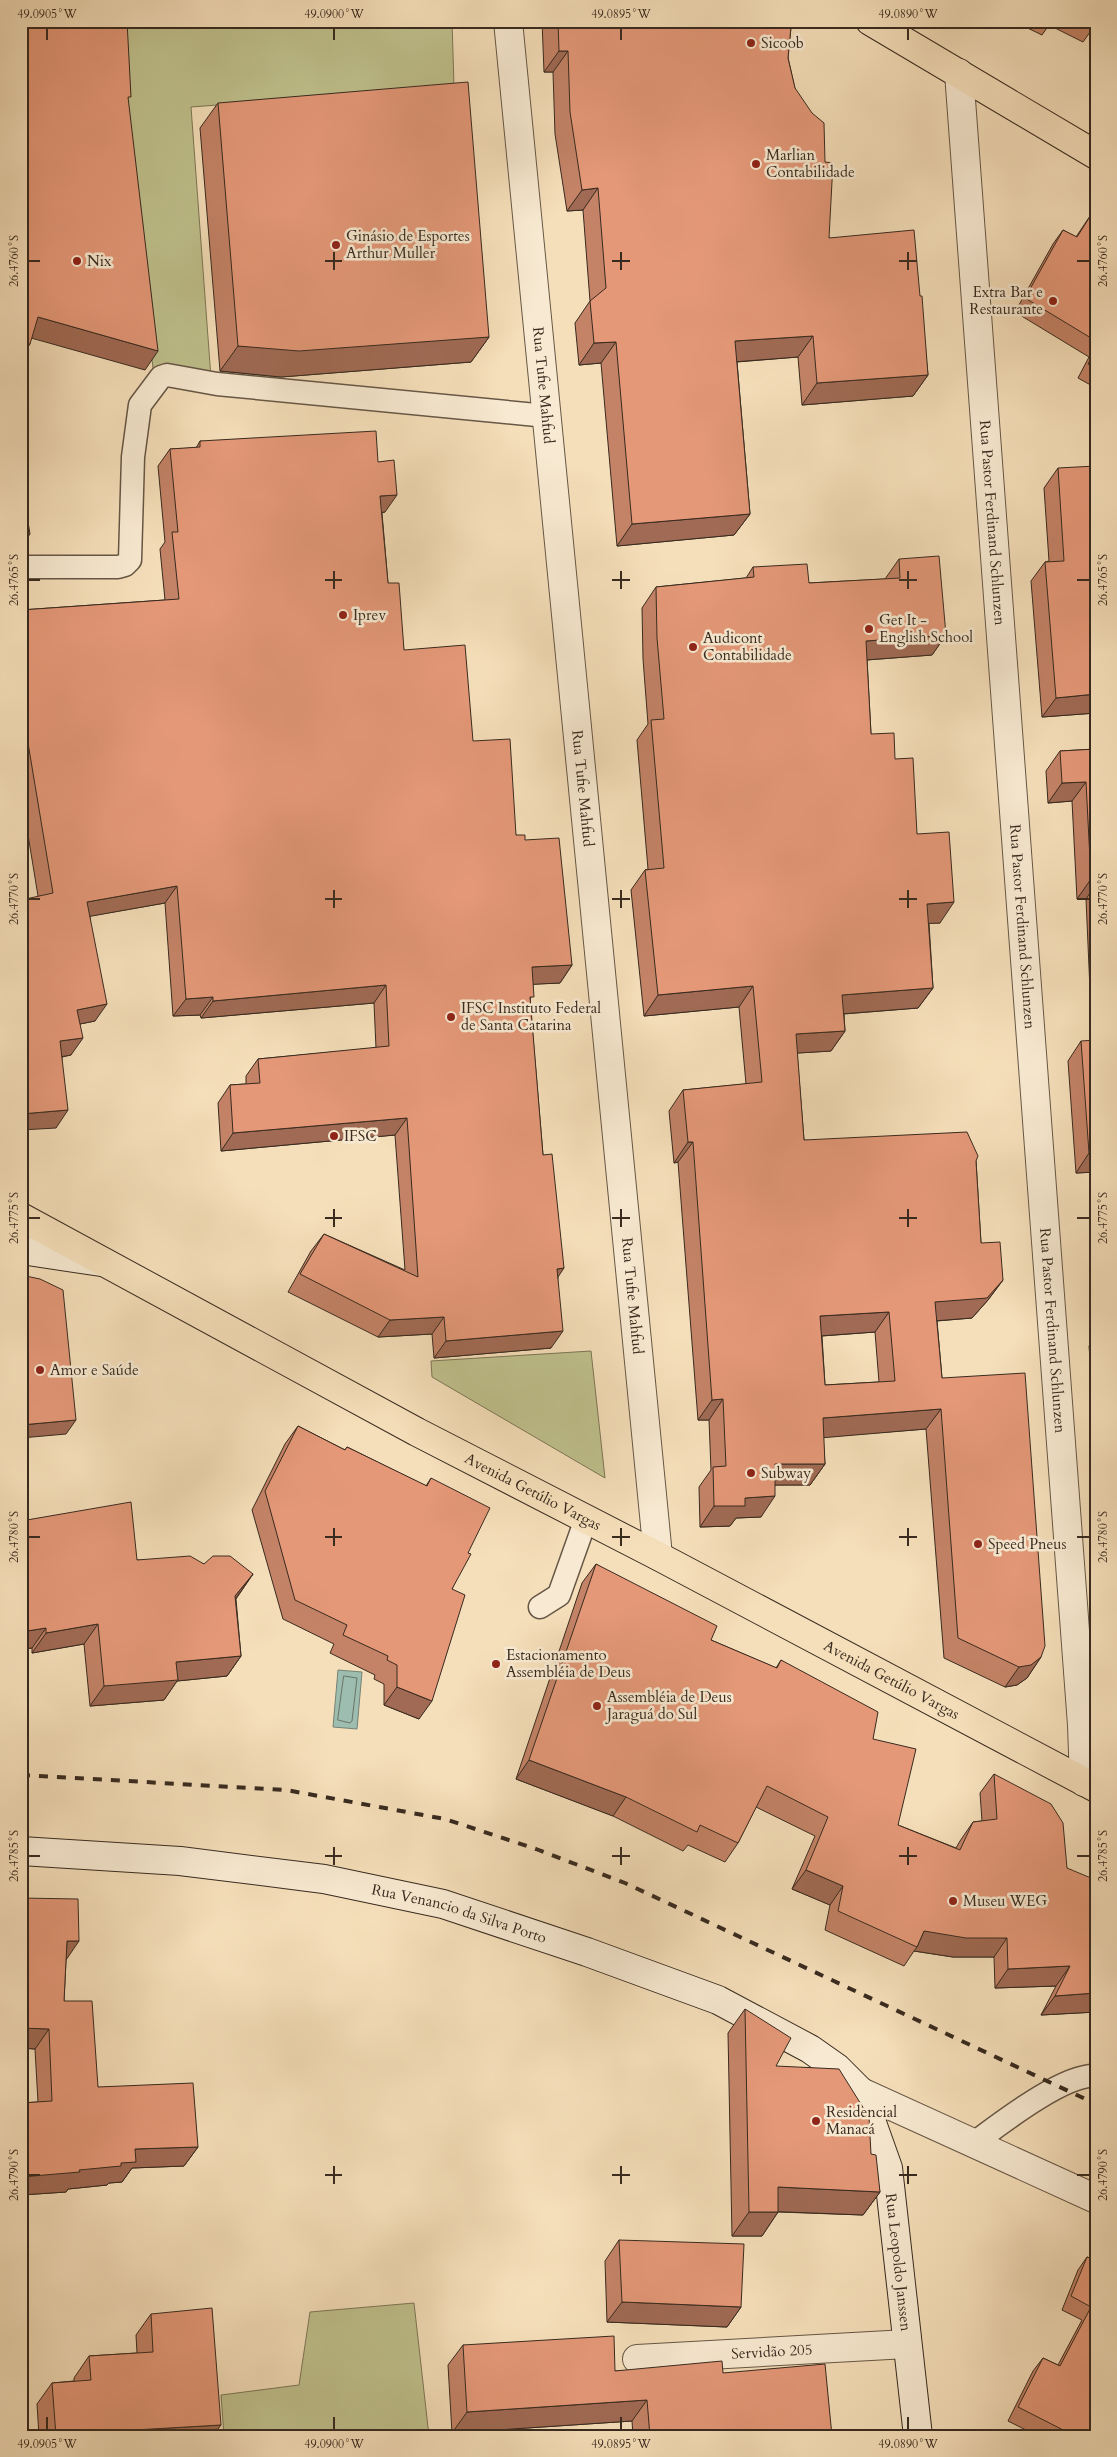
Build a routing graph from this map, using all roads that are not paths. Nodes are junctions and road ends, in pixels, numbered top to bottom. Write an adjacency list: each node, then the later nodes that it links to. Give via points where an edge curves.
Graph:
1 (508, 21): 5 (street, Rua Tufie Mahfud)
2 (870, 21): 3 (highway)
3 (959, 74): 4 (highway); 13 (street, Rua Pastor Ferdinand Schlunzen, via 1082,1725)
4 (1096, 155)
5 (547, 416): 6 (lane, via 161,376 140,405 133,457 130,560 118,567); 11 (street, Rua Tufie Mahfud)
6 (29, 567)
7 (21, 1217): 9 (highway, Avenida Getúlio Vargas)
8 (21, 1250): 9 (street, Avenida Getúlio Vargas)
9 (105, 1262): 10 (highway, Avenida Getúlio Vargas, via 417,1432)
10 (586, 1519): 11 (highway, Avenida Getúlio Vargas); 12 (lane, via 559,1595)
11 (658, 1556): 13 (highway, Avenida Getúlio Vargas)
12 (540, 1607)
13 (1090, 1785)
14 (21, 1851): 16 (street, Rua Venancio da Silva Porto, via 180,1861 324,1878 443,1904 718,2000 810,2049 837,2068)
15 (1096, 2076): 17 (lane, via 1082,2076 1058,2086)
16 (861, 2092): 17 (street); 19 (street, Rua Leopoldo Janssen, via 888,2168)
17 (974, 2143): 18 (street)
18 (1096, 2199)
19 (907, 2344): 20 (street, Servidão 205); 21 (street, Rua Leopoldo Janssen)
20 (637, 2359)
21 (918, 2436)

